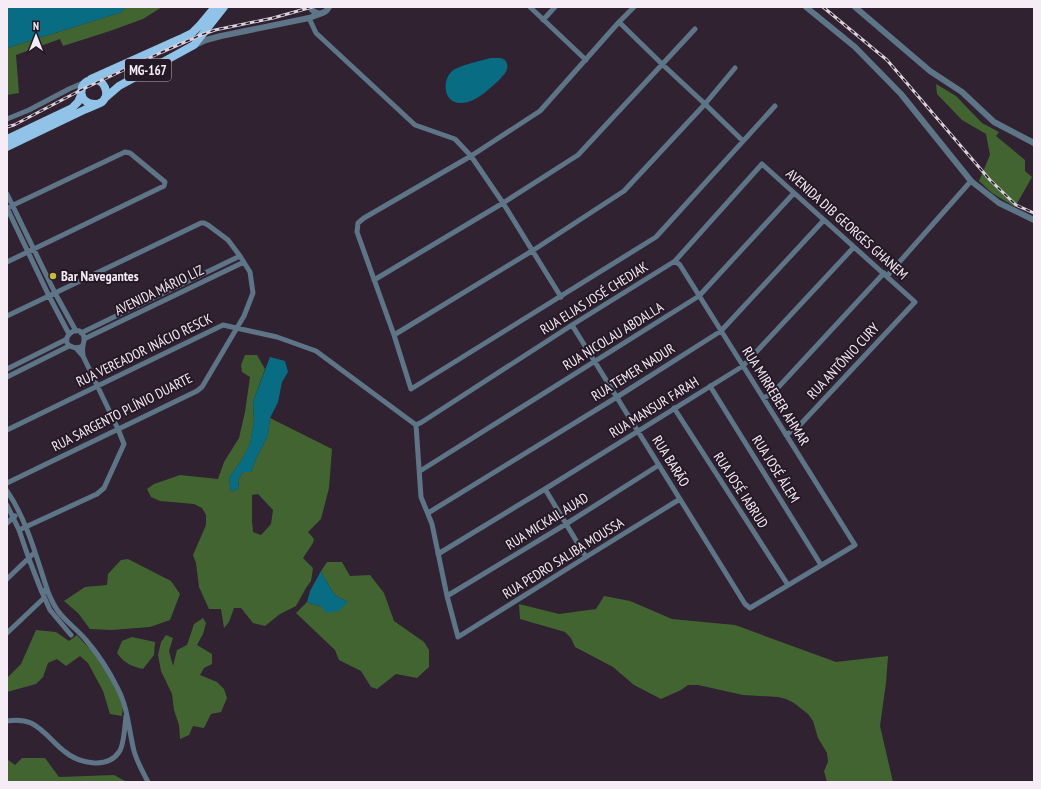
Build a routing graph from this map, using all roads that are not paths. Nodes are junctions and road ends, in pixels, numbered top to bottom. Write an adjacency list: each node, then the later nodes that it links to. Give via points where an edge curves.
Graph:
1 (215, 7): 20 (main road, via 192,33)
2 (224, 7): 16 (main road, MG-167)
3 (336, 7): 10 (street)
4 (530, 7): 13 (street)
5 (555, 7): 13 (street)
6 (634, 7): 14 (street)
7 (806, 7): 33 (street, via 855,47 896,89)
8 (855, 7): 29 (street, via 930,71 962,92 994,122)
9 (310, 8): 11 (street); 12 (street)
10 (328, 9): 11 (street)
11 (320, 14): 12 (street)
12 (309, 18): 16 (street, via 221,36); 31 (street, via 316,32 415,125 455,139)
13 (543, 20): 17 (street)
14 (619, 22): 17 (street); 18 (street)
15 (695, 29): 18 (street)
16 (194, 45): 22 (main road, MG-167, via 119,86)
17 (586, 60): 31 (street, via 540,111)
18 (662, 64): 24 (street); 36 (street, via 578,155)
19 (735, 68): 24 (street)
20 (87, 82): 21 (main road, via 83,85); 22 (main road, MG-167, via 96,80 104,84); 26 (street)
21 (81, 95): 23 (main road, via 87,103); 27 (main road, via 72,108)
22 (105, 98): 23 (main road, MG-167)
23 (97, 104): 30 (main road, MG-167)
24 (705, 104): 28 (street); 43 (street, via 624,191)
25 (775, 106): 28 (street)
26 (7, 119)
27 (7, 139)
28 (743, 141): 54 (street, via 656,236)
29 (1034, 142)
30 (7, 147)
31 (471, 156): 36 (street); 50 (street, via 364,218 358,224 357,232)
32 (762, 164): 34 (street, AVENIDA DIB GEORGES GHANEM); 46 (street, RUA ELIAS JOSÉ CHEDIAK)
33 (971, 181): 40 (street, via 999,203); 49 (street)
34 (794, 193): 39 (street, AVENIDA DIB GEORGES GHANEM); 53 (street, RUA NICOLAU ABDALLA)
35 (7, 194): 37 (street)
36 (503, 203): 43 (street); 50 (street)
37 (13, 205): 38 (street); 42 (street); 42 (street, via 125,152 130,153 165,182 164,186)
38 (7, 208): 44 (street)
39 (824, 220): 41 (street, AVENIDA DIB GEORGES GHANEM); 59 (street, RUA TEMER NADUR)
40 (1034, 220)
41 (854, 247): 49 (street, AVENIDA DIB GEORGES GHANEM); 69 (street, RUA MANSUR FARAH)
42 (34, 248): 44 (street); 51 (street)
43 (532, 251): 54 (street); 61 (street)
44 (28, 252): 47 (street); 52 (street)
45 (240, 256): 48 (street, RUA SARGENTO PLÍNIO DUARTE); 51 (street, RUA SARGENTO PLÍNIO DUARTE, via 228,240 204,222); 60 (street, AVENIDA MÁRIO LIZ)
46 (675, 261): 53 (street, RUA MIRREBER AHMAR); 57 (street, RUA ELIAS JOSÉ CHEDIAK)
47 (7, 262)
48 (244, 262): 58 (street, RUA SARGENTO PLÍNIO DUARTE, via 250,272 253,293); 63 (street, AVENIDA MÁRIO LIZ)
49 (885, 275): 55 (street, AVENIDA DIB GEORGES GHANEM); 75 (street, via 772,394)
50 (374, 280): 61 (street)
51 (55, 293): 52 (street); 60 (street)
52 (49, 296): 56 (street); 62 (street)
53 (699, 296): 59 (street, RUA MIRREBER AHMAR); 68 (street, RUA NICOLAU ABDALLA)
54 (561, 297): 61 (street, via 411,389)
55 (915, 302): 81 (street, RUA ANTÔNIO CURY, via 798,427)
56 (7, 316)
57 (572, 325): 68 (street, RUA BARÃO); 77 (street, RUA ELIAS JOSÉ CHEDIAK)
58 (236, 328): 72 (street, RUA VEREADOR INÁCIO RESCK, via 223,325); 77 (street, RUA VEREADOR INÁCIO RESCK, via 276,337 316,351); 78 (street, RUA SARGENTO PLÍNIO DUARTE, via 202,387)
59 (721, 331): 69 (street, RUA MIRREBER AHMAR); 74 (street, RUA TEMER NADUR)
60 (79, 332): 62 (street, via 73,331); 63 (street)
61 (394, 335)
62 (68, 337): 65 (street); 70 (street)
63 (84, 339): 64 (street)
64 (82, 345): 66 (street); 67 (street)
65 (69, 346): 66 (street); 71 (street)
66 (76, 348): 67 (street)
67 (83, 356): 72 (street)
68 (595, 362): 74 (street, RUA BARÃO); 83 (street, RUA NICOLAU ABDALLA)
69 (742, 366): 73 (street, RUA MANSUR FARAH); 75 (street, RUA MIRREBER AHMAR)
70 (7, 368)
71 (7, 377)
72 (98, 386): 78 (street); 79 (street, RUA VEREADOR INÁCIO RESCK)
73 (710, 386): 76 (street, RUA MANSUR FARAH); 100 (street, RUA JOSÉ ÁLEM)
74 (617, 397): 80 (street, RUA BARÃO); 90 (street, RUA TEMER NADUR)
75 (763, 398): 81 (street, RUA MIRREBER AHMAR)
76 (674, 408): 80 (street, RUA MANSUR FARAH); 102 (street, RUA JOSÉ IABRUD)
77 (416, 425): 83 (street)
78 (118, 429): 84 (street, RUA SARGENTO PLÍNIO DUARTE); 94 (street, via 124,444 104,488 97,494)
79 (7, 430)
80 (638, 431): 82 (street, RUA BARÃO); 85 (street, RUA MANSUR FARAH)
81 (786, 435): 100 (street, RUA MIRREBER AHMAR, via 855,545)
82 (659, 465): 87 (street, RUA BARÃO); 93 (street, RUA MICKAIL AUAD)
83 (420, 471): 90 (street, via 421,497)
84 (7, 483)
85 (545, 489): 93 (street); 97 (street, RUA MANSUR FARAH)
86 (7, 491): 89 (street)
87 (680, 499): 98 (street, RUA PEDRO SALIBA MOUSSA); 102 (street, RUA BARÃO, via 745,604 750,608)
88 (7, 505): 91 (street)
89 (20, 513): 91 (street); 94 (street)
90 (428, 513): 97 (street)
91 (14, 517): 92 (street); 95 (street)
92 (7, 523)
93 (566, 524): 98 (street); 105 (street, RUA MICKAIL AUAD)
94 (26, 527): 95 (street); 96 (street)
95 (19, 530): 99 (street)
96 (34, 553): 99 (street); 104 (street)
97 (438, 554): 105 (street)
98 (586, 557): 105 (street, RUA PEDRO SALIBA MOUSSA, via 458,637)
99 (29, 559): 101 (street); 103 (street)
100 (821, 565): 102 (street)
101 (7, 580)
102 (788, 585)
103 (41, 590): 104 (street); 106 (street)
104 (48, 592): 109 (street, via 58,612 85,638 103,661 119,691)
105 (447, 596)
106 (44, 598): 107 (street); 108 (street, via 50,610)
107 (7, 633)
108 (71, 635)
109 (126, 713): 110 (street, via 122,747 108,761 98,763 74,758 29,722); 111 (street, via 134,751)
110 (7, 721)
111 (148, 782)

